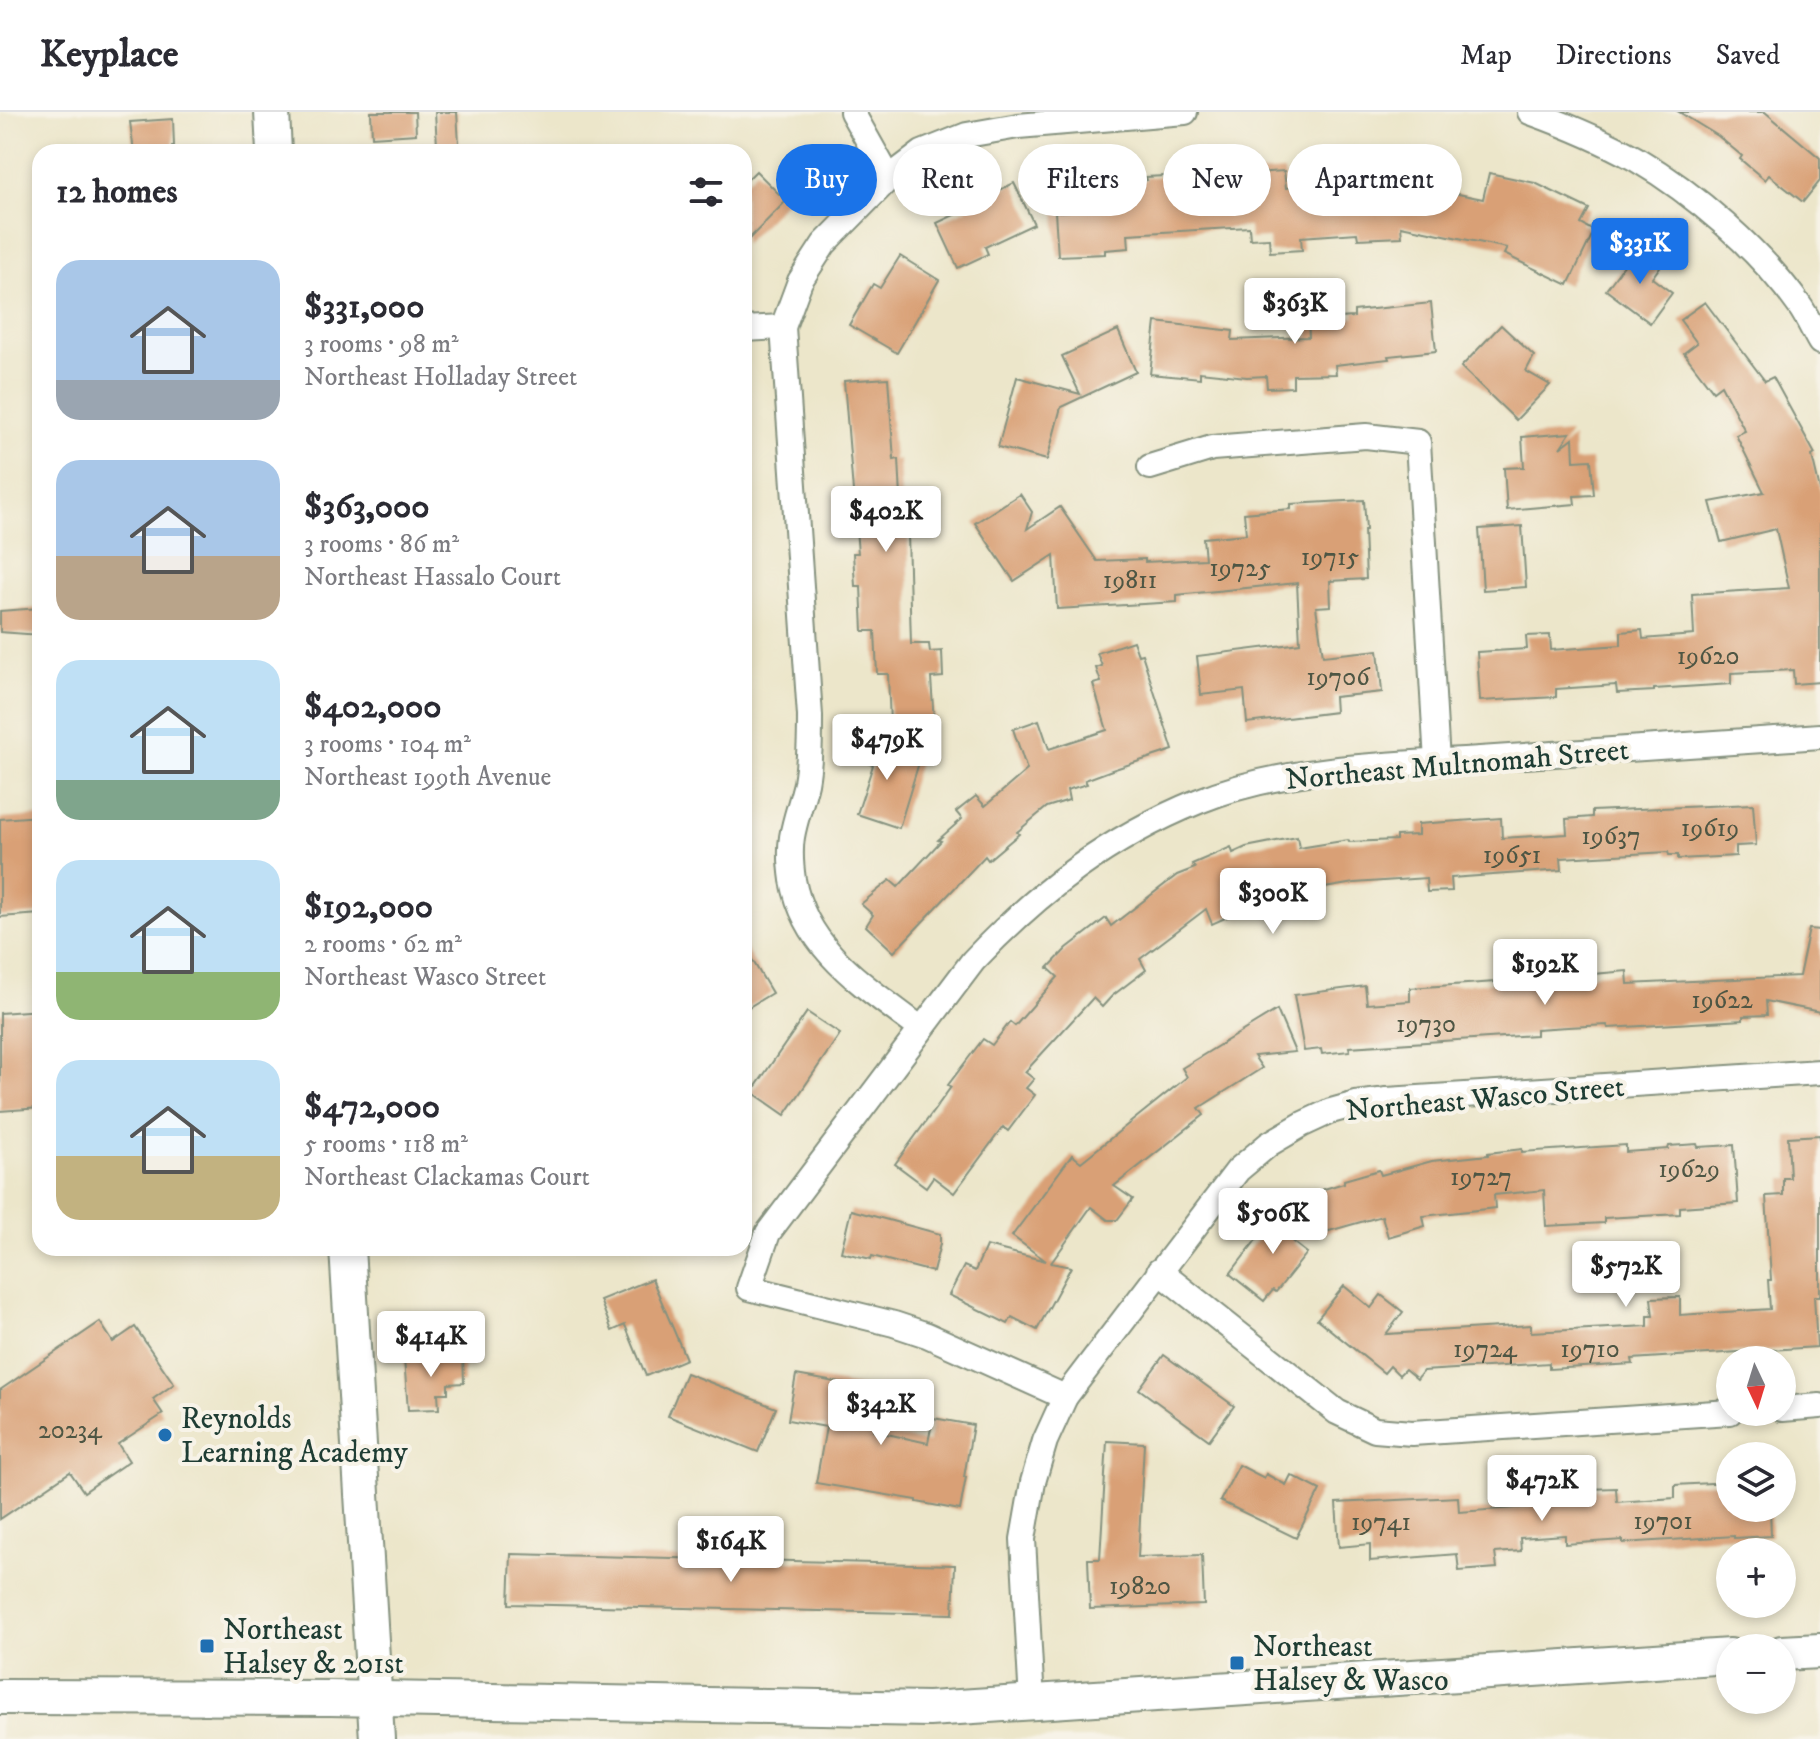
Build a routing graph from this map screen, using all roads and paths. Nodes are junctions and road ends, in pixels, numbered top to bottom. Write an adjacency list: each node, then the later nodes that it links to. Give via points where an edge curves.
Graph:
1 (272, 112): 5 (street)
2 (852, 112): 6 (street)
3 (1185, 112): 6 (street, via 967,135 922,153)
4 (1530, 112): 7 (street, via 1636,159 1697,200)
5 (274, 144)
6 (889, 178): 8 (street, via 824,244 800,281)
7 (1810, 300): 10 (street)
8 (783, 327): 9 (street); 14 (street, via 810,716 809,757 791,839 791,868 808,924 826,951)
9 (752, 329)
10 (1820, 342)
11 (1150, 467): 13 (street, via 1212,448 1366,436 1418,442)
12 (1820, 736): 13 (street, Northeast Multnomah Street)
13 (1437, 762): 14 (street, Northeast Multnomah Street, via 1332,770 1249,785 1146,826 1096,854 1006,926)
14 (921, 1029): 18 (street, Northeast Multnomah Street, via 768,1233 749,1288 927,1335)
15 (1820, 1072): 17 (street, Northeast Wasco Street, via 1387,1100 1331,1111 1269,1144 1238,1170)
16 (347, 1256): 26 (street)
17 (1159, 1271): 18 (street, Northeast Wasco Street); 21 (street, via 1337,1412 1375,1430 1412,1433)
18 (1065, 1397): 27 (street, Northeast Wasco Street, via 1045,1441 1023,1539)
19 (1820, 1406): 20 (street)
20 (1796, 1408)
21 (1716, 1413)
22 (1820, 1651): 23 (street)
23 (1796, 1652)
24 (1716, 1657): 27 (street)
25 (0, 1697): 26 (street)
26 (374, 1699): 27 (street, via 929,1709); 28 (street)
27 (1032, 1703)
28 (377, 1739)

